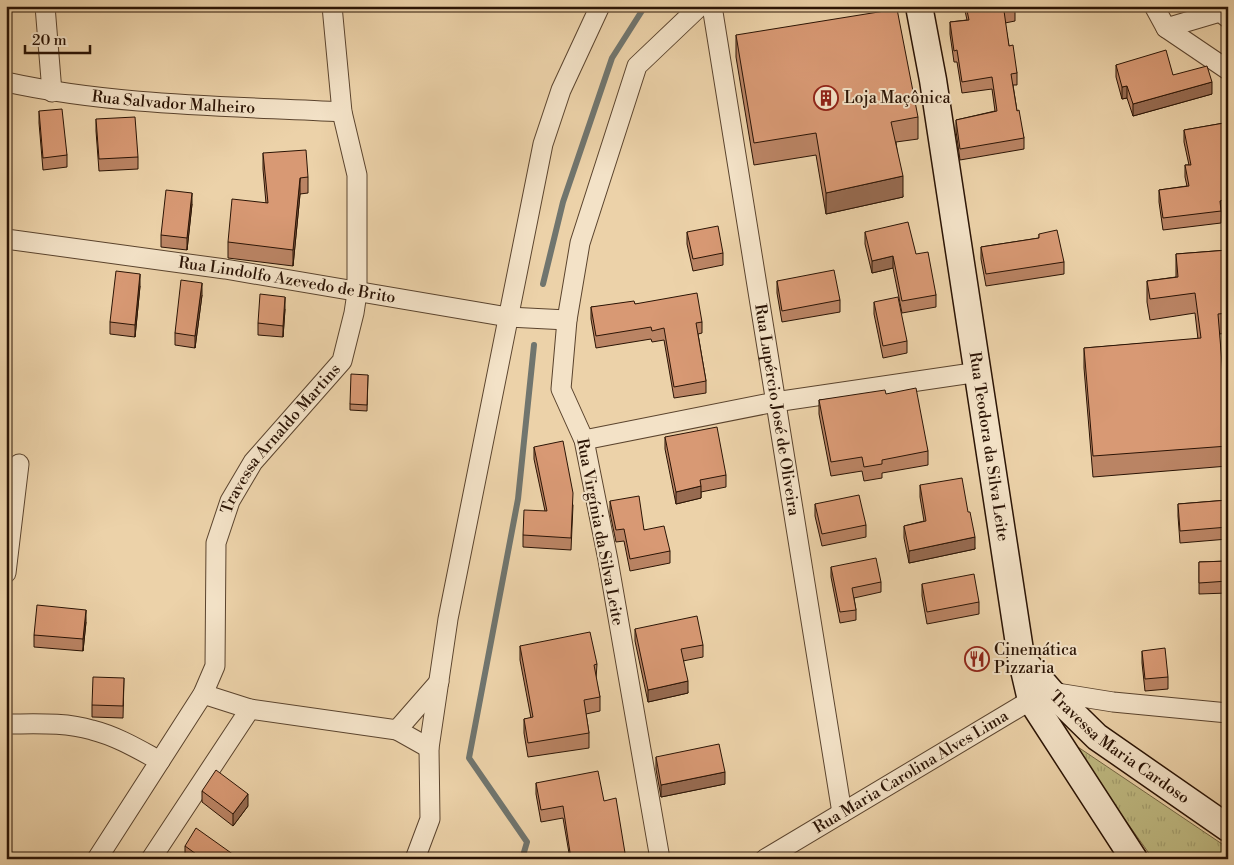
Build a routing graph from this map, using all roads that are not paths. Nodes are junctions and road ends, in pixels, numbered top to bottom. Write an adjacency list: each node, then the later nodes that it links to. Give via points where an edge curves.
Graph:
1 (45, 6): 12 (street)
2 (332, 6): 13 (street, Travessa Arnaldo Martins)
3 (600, 6): 16 (street, via 561,90 543,144)
4 (700, 6): 17 (street, Rua Virgínia da Silva Leite, via 637,66 580,243)
5 (712, 6): 19 (street, Rua Lupércio José de Oliveira)
6 (919, 6): 18 (street, Rua Teodora da Silva Leite)
7 (1154, 6): 9 (street)
8 (1228, 18): 9 (street, via 1220,12)
9 (1166, 28): 10 (street)
10 (1228, 70)
11 (6, 82): 12 (street, Rua Salvador Malheiro)
12 (52, 92): 13 (street, Rua Salvador Malheiro, via 186,104)
13 (342, 112): 15 (street, Travessa Arnaldo Martins, via 357,175)
14 (6, 239): 15 (street, Rua Lindolfo Azevedo de Brito, via 225,269)
15 (357, 293): 16 (street, Rua Lindolfo Azevedo de Brito); 24 (street, Travessa Arnaldo Martins, via 342,360 252,462 230,501 216,543 215,666)
16 (508, 317): 17 (street, Rua Lindolfo Azevedo de Brito); 23 (street, via 448,619)
17 (567, 320): 20 (street, Rua Virgínia da Silva Leite, via 561,389)
18 (979, 372): 19 (street); 25 (street, Rua Teodora da Silva Leite, via 1021,657)
19 (776, 402): 20 (street); 32 (street, Rua Lupércio José de Oliveira)
20 (584, 440): 37 (street, Rua Virgínia da Silva Leite)
21 (19, 464): 22 (street)
22 (6, 574)
23 (439, 682): 29 (street); 30 (street)
24 (204, 694): 26 (street); 31 (street, Travessa Arnaldo Martins)
25 (1041, 696): 27 (street); 32 (street, Rua Maria Carolina Alves Lima); 33 (street, Travessa Maria Cardoso); 39 (street, Rua Teodora da Silva Leite)
26 (250, 709): 29 (street); 35 (street)
27 (1228, 713)
28 (6, 724): 31 (street, via 62,724 92,730 127,743)
29 (397, 730): 30 (street)
30 (429, 748): 36 (street, via 430,819)
31 (160, 761): 34 (street, Travessa Arnaldo Martins)
32 (842, 813): 38 (street, Rua Maria Carolina Alves Lima)
33 (1228, 828)
34 (97, 859)
35 (151, 859)
36 (414, 859)
37 (660, 859)
38 (765, 859)
39 (1134, 859)

